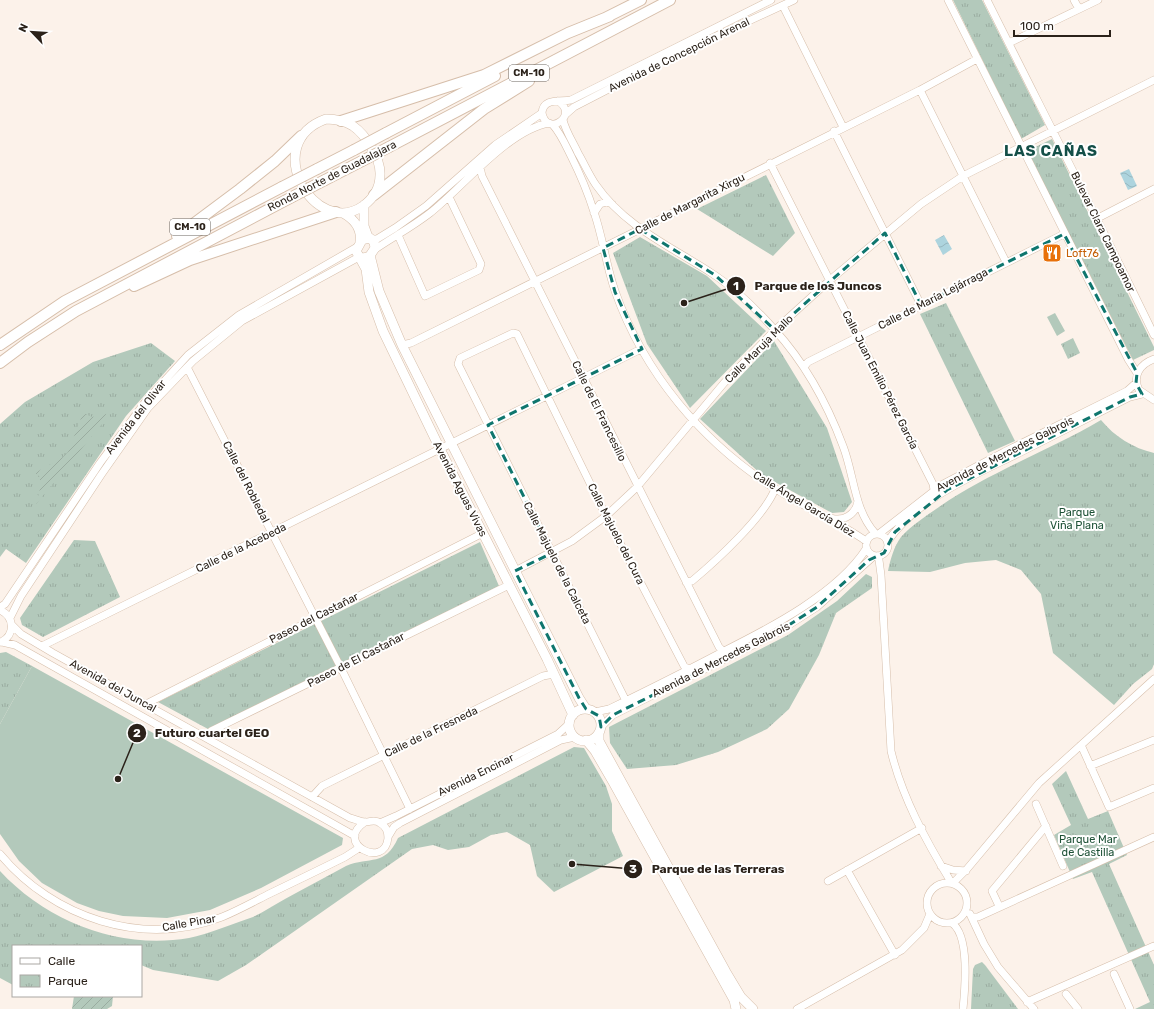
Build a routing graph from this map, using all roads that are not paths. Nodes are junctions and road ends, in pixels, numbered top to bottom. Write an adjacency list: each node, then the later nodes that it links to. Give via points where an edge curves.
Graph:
1 (641, 0): 11 (highway, Ronda Norte de Guadalajara / CM-10)
2 (670, 0): 12 (highway, Ronda Norte de Guadalajara / CM-10)
3 (771, 0): 17 (street, Avenida de Concepción Arenal, via 571,100)
4 (794, 0): 9 (street, Avenida de Concepción Arenal)
5 (948, 0): 14 (street)
6 (987, 0): 13 (street, Bulevar Clara Campoamor)
7 (1074, 0): 10 (street)
8 (1098, 0): 10 (street)
9 (783, 6): 19 (street, Avenida de Concepción Arenal, via 669,58 574,107); 22 (street)
10 (1078, 9): 13 (street)
11 (610, 16): 20 (highway, CM-10, via 568,33 475,78); 48 (highway, Ronda Norte de Guadalajara / CM-10, bridge)
12 (593, 40): 31 (highway, CM-10, via 565,61 484,109); 49 (highway, Ronda Norte de Guadalajara / CM-10, bridge)
13 (1009, 43): 24 (street, Bulevar Clara Campoamor)
14 (977, 59): 16 (street, Calle de Margarita Xirgu); 26 (street)
15 (1154, 80): 24 (street, Calle Maruja Mallo)
16 (920, 90): 22 (street, Calle de Margarita Xirgu); 29 (street)
17 (558, 102): 18 (street, via 549,102); 19 (street, via 565,109)
18 (542, 113): 21 (street, via 545,121); 42 (street, via 495,145 426,206 395,228 377,238)
19 (564, 117): 21 (street); 33 (street, via 596,185)
20 (341, 121): 25 (main road, CM-10, via 326,119 316,123); 31 (main road, CM-10, via 359,131 373,152 380,173 379,185)
21 (551, 124): 28 (street, via 537,126 528,131); 36 (street, Calle Ángel García Díez, via 576,167)
22 (843, 127): 23 (street, Calle de Margarita Xirgu)
23 (834, 131): 27 (street, Calle de Margarita Xirgu); 39 (street)
24 (1052, 131): 26 (street, Calle Maruja Mallo); 37 (street, Bulevar Clara Campoamor)
25 (301, 136): 35 (main road, via 295,160 301,183 321,206); 48 (highway, CM-10, via 275,161 184,232 99,277)
26 (1021, 147): 29 (street, Calle Maruja Mallo); 40 (street)
27 (770, 163): 38 (street, Calle de Margarita Xirgu); 46 (street, Calle Juan Emilio Pérez García)
28 (480, 167): 32 (street); 47 (street, Calle de El Francesillo, via 482,176)
29 (963, 176): 39 (street, Calle Maruja Mallo, via 926,200); 45 (street)
30 (1154, 189): 37 (street)
31 (374, 194): 34 (main road, CM-10)
32 (449, 197): 41 (street); 41 (street, via 481,264 479,270 425,296)
33 (612, 204): 36 (street, via 600,204); 38 (street)
34 (364, 205): 35 (main road, CM-10); 42 (main road)
35 (340, 212): 42 (main road, via 352,218); 49 (highway, CM-10, via 190,260)
36 (594, 213): 43 (street, Calle Ángel García Díez)
37 (1098, 218): 52 (street, Bulevar Clara Campoamor)
38 (640, 229): 43 (street, Calle de Margarita Xirgu); 51 (street, via 715,275)
39 (885, 233): 46 (street, Calle Maruja Mallo); 50 (street)
40 (1064, 234): 45 (street, Calle de María Lejárraga); 61 (street, via 1128,359)
41 (398, 235): 44 (street)
42 (364, 241): 44 (main road, via 357,253); 44 (main road, via 375,246); 87 (street, Avenida del Olivar, via 239,315 188,356 146,401 109,450 5,604)
43 (603, 248): 47 (street, Calle de Margarita Xirgu); 56 (street, Calle Ángel García Díez, via 615,292)
44 (366, 255): 54 (main road, Avenida Aguas Vivas); 60 (street, Avenida del Olivar, via 242,322); 70 (main road, Avenida Aguas Vivas, via 369,292 376,316)
45 (1006, 262): 50 (street, Calle de María Lejárraga)
46 (830, 280): 51 (street, Calle Maruja Mallo); 53 (street, Calle Juan Emilio Pérez García)
47 (535, 281): 54 (street, Calle de Margarita Xirgu, via 411,344); 62 (street, Calle de El Francesillo)
48 (65, 301): 55 (highway, Ronda Norte de Guadalajara / CM-10)
49 (87, 305): 58 (highway, Ronda Norte de Guadalajara / CM-10, via 45,330)
50 (921, 305): 53 (street, Calle de María Lejárraga)
51 (775, 330): 59 (street); 67 (street, Calle Maruja Mallo)
52 (1154, 335)
53 (857, 336): 59 (street, Calle de María Lejárraga, via 808,362); 73 (street, Calle Juan Emilio Pérez García)
54 (402, 345): 69 (main road, Avenida Aguas Vivas)
55 (0, 346)
56 (642, 351): 62 (street, Calle de la Acebeda, via 639,350); 67 (street, Calle Ángel García Díez)
57 (1154, 359): 61 (street, via 1144,364)
58 (0, 363)
59 (804, 367): 74 (street, via 824,401 844,446)
60 (187, 368): 77 (street, Calle del Robledal); 90 (street, Avenida del Olivar, via 148,408 101,475 21,596)
61 (1138, 373): 63 (street)
62 (583, 378): 65 (street, Calle de la Acebeda); 71 (street, Calle de El Francesillo)
63 (1136, 383): 64 (street); 73 (street, Avenida de Mercedes Gaibrois, via 1127,391)
64 (1142, 394): 66 (street); 80 (street, Avenida de Mercedes Gaibrois, via 1130,397 947,490 916,513)
65 (547, 395): 68 (street, Calle de la Acebeda); 68 (street, Calle Majuelo del Cura, via 515,333 460,358 458,364); 75 (street, Calle Majuelo del Cura)
66 (1154, 400)
67 (692, 420): 71 (street, Calle Maruja Mallo); 72 (street, Calle Ángel García Díez, via 716,444)
68 (488, 425): 69 (street, Calle de la Acebeda); 82 (street, Calle Majuelo de la Calceta)
69 (450, 444): 70 (street, Calle de la Acebeda); 84 (main road, Avenida Aguas Vivas)
70 (440, 448): 77 (street, Calle de la Acebeda); 78 (main road, Avenida Aguas Vivas)
71 (637, 487): 75 (street, Calle Maruja Mallo); 85 (street, Calle de El Francesillo)
72 (775, 489): 76 (street, Calle Ángel García Díez); 85 (street, via 762,510 727,549 692,581)
73 (934, 490): 79 (street, Avenida de Mercedes Gaibrois)
74 (858, 500): 76 (street, via 857,508 847,518 837,520); 79 (street, via 867,522)
75 (606, 516): 82 (street, Calle Maruja Mallo); 95 (street, Calle Majuelo del Cura, via 684,666)
76 (825, 516): 81 (street, Calle Ángel García Díez)
77 (273, 533): 89 (street, Calle del Robledal); 92 (street, Calle de la Acebeda)
78 (483, 533): 86 (main road, Avenida Aguas Vivas); 89 (street, Paseo del Castañar)
79 (877, 533): 80 (street); 81 (street, via 870,535)
80 (888, 541): 83 (street, via 888,546)
81 (866, 545): 83 (street, via 869,553); 93 (street, Avenida de Mercedes Gaibrois, via 849,570 811,602 772,628)
82 (552, 552): 84 (street, Calle Maruja Mallo); 100 (street, Calle Majuelo de la Calceta)
83 (878, 555): 105 (street, Avenida de Mercedes Gaibrois, via 817,607 775,634 613,715); 121 (street, via 890,745 897,774)
84 (515, 571): 102 (main road, Avenida Aguas Vivas)
85 (686, 582): 93 (street, Calle de El Francesillo, via 719,647)
86 (509, 585): 94 (street, Paseo de El Castañar); 96 (main road, Avenida Aguas Vivas)
87 (0, 607)
88 (0, 610): 90 (street, Avenida del Juncal)
89 (315, 618): 94 (street, Calle del Robledal); 101 (street, Paseo del Castañar)
90 (10, 622): 91 (street, Avenida del Olivar, via 9,635); 92 (street, Avenida del Juncal, via 21,634)
91 (1, 642): 122 (street, Avenida del Juncal, via 16,645)
92 (42, 646): 101 (street, Avenida del Juncal)
93 (724, 652): 95 (street, Avenida de Mercedes Gaibrois)
94 (341, 668): 107 (street, Paseo de El Castañar, via 210,731); 111 (street, Calle del Robledal)
95 (689, 670): 100 (street, Avenida de Mercedes Gaibrois)
96 (554, 674): 104 (main road, Avenida Aguas Vivas); 111 (street, Calle de la Fresneda, via 543,676)
97 (1154, 679): 99 (street)
98 (1154, 686): 99 (street)
99 (1144, 690): 110 (street)
100 (626, 700): 103 (street, Avenida de Mercedes Gaibrois, via 609,709)
101 (146, 704): 107 (street, Avenida del Juncal)
102 (586, 709): 103 (main road); 104 (main road, via 581,709)
103 (595, 712): 105 (main road, via 599,716)
104 (571, 719): 106 (main road, via 570,728); 117 (street, Avenida Encinar, via 558,734)
105 (600, 730): 108 (main road, via 595,737); 113 (main road, via 599,741)
106 (575, 737): 108 (main road); 123 (street, Avenida Encinar, via 561,740 407,819 394,827)
107 (206, 738): 115 (street, Avenida del Juncal)
108 (586, 740): 113 (main road)
109 (1154, 740): 112 (street)
110 (1081, 745): 112 (street); 130 (street, via 1039,783)
111 (385, 755): 115 (street, Calle de la Fresneda, via 322,786); 117 (street, Calle del Robledal)
112 (1090, 766): 114 (street, via 1109,807)
113 (617, 780): 141 (main road)
114 (1154, 788)
115 (312, 796): 118 (street, Avenida del Juncal, via 350,818)
116 (1036, 804): 120 (street)
117 (410, 809): 119 (street, Avenida Encinar)
118 (365, 822): 119 (street, via 370,820); 122 (street, via 360,825)
119 (380, 823): 123 (street)
120 (1046, 826): 128 (street); 135 (street, via 992,891)
121 (922, 828): 127 (street); 129 (street)
122 (356, 836): 125 (street)
123 (388, 837): 125 (street, via 385,846 378,852 368,853)
124 (1154, 838): 135 (street)
125 (359, 848): 126 (street, Calle Pinar, via 221,918 174,928 151,929 103,922 69,910 28,883)
126 (0, 854)
127 (940, 864): 130 (street, via 953,870); 132 (street); 133 (street)
128 (1063, 866)
129 (848, 870): 131 (street); 145 (street)
130 (966, 870): 132 (street); 134 (street)
131 (828, 881)
132 (952, 882): 133 (street); 134 (street)
133 (938, 884): 137 (street, via 928,896)
134 (961, 888): 136 (street, via 967,898)
135 (999, 906): 140 (street)
136 (967, 908): 138 (street); 140 (street)
137 (930, 914): 139 (street); 143 (street)
138 (963, 917): 140 (street); 142 (street)
139 (938, 921): 142 (street); 143 (street)
140 (973, 921): 148 (street, via 998,967)
141 (696, 923): 149 (main road); 150 (main road, via 741,997)
142 (952, 923): 152 (street, via 959,929 962,942)
143 (925, 927): 145 (street)
144 (1153, 947): 148 (street)
145 (895, 955): 151 (street)
146 (1114, 974): 155 (street)
147 (1066, 994): 154 (street)
148 (1028, 1002): 153 (street)
149 (736, 1009)
150 (753, 1009)
151 (796, 1009)
152 (963, 1009)
153 (1034, 1009)
154 (1078, 1009)
155 (1130, 1009)

